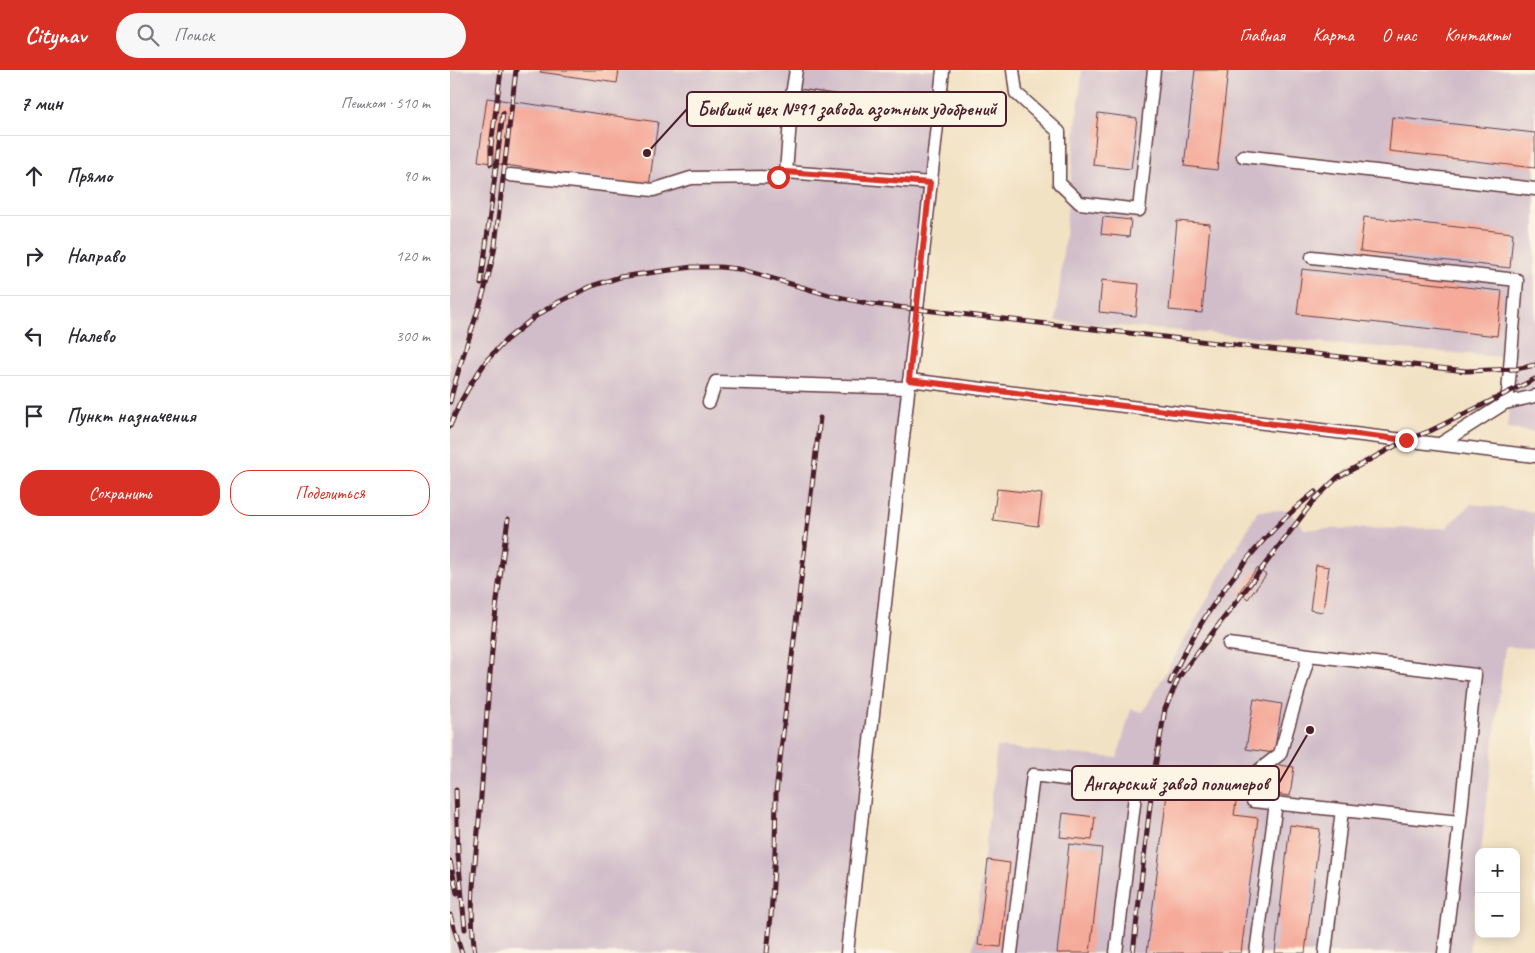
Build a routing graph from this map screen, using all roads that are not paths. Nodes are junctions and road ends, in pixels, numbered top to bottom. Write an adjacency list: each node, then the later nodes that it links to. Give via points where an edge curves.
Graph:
1 (796, 70): 5 (street)
2 (943, 70): 6 (street)
3 (1013, 70): 4 (street, via 1016,93 1059,132 1059,183 1080,203 1139,210)
4 (1154, 70)
5 (792, 95): 6 (street); 8 (street)
6 (938, 116): 10 (street)
7 (1243, 156): 11 (street)
8 (786, 172): 9 (street, via 778,177 691,178 653,190); 10 (street)
9 (510, 175)
10 (930, 183): 13 (street)
11 (1535, 189)
12 (1312, 257): 16 (street, via 1517,280)
13 (909, 384): 15 (street, via 716,382); 17 (street); 26 (street)
14 (1535, 396): 16 (street)
15 (709, 402)
16 (1505, 403): 17 (street)
17 (1440, 444): 18 (street)
18 (1535, 456)
19 (1229, 644): 20 (street)
20 (1309, 655): 21 (street, via 1280,754); 25 (street, via 1475,675)
21 (1253, 775): 22 (street, via 1153,778); 23 (street, via 1253,801)
22 (1136, 788): 27 (street, via 1033,775); 28 (street)
23 (1276, 803): 24 (street); 29 (street)
24 (1342, 810): 25 (street); 30 (street)
25 (1460, 822): 31 (street)
26 (847, 953)
27 (1011, 953)
28 (1116, 953)
29 (1256, 953)
30 (1325, 953)
31 (1444, 953)

